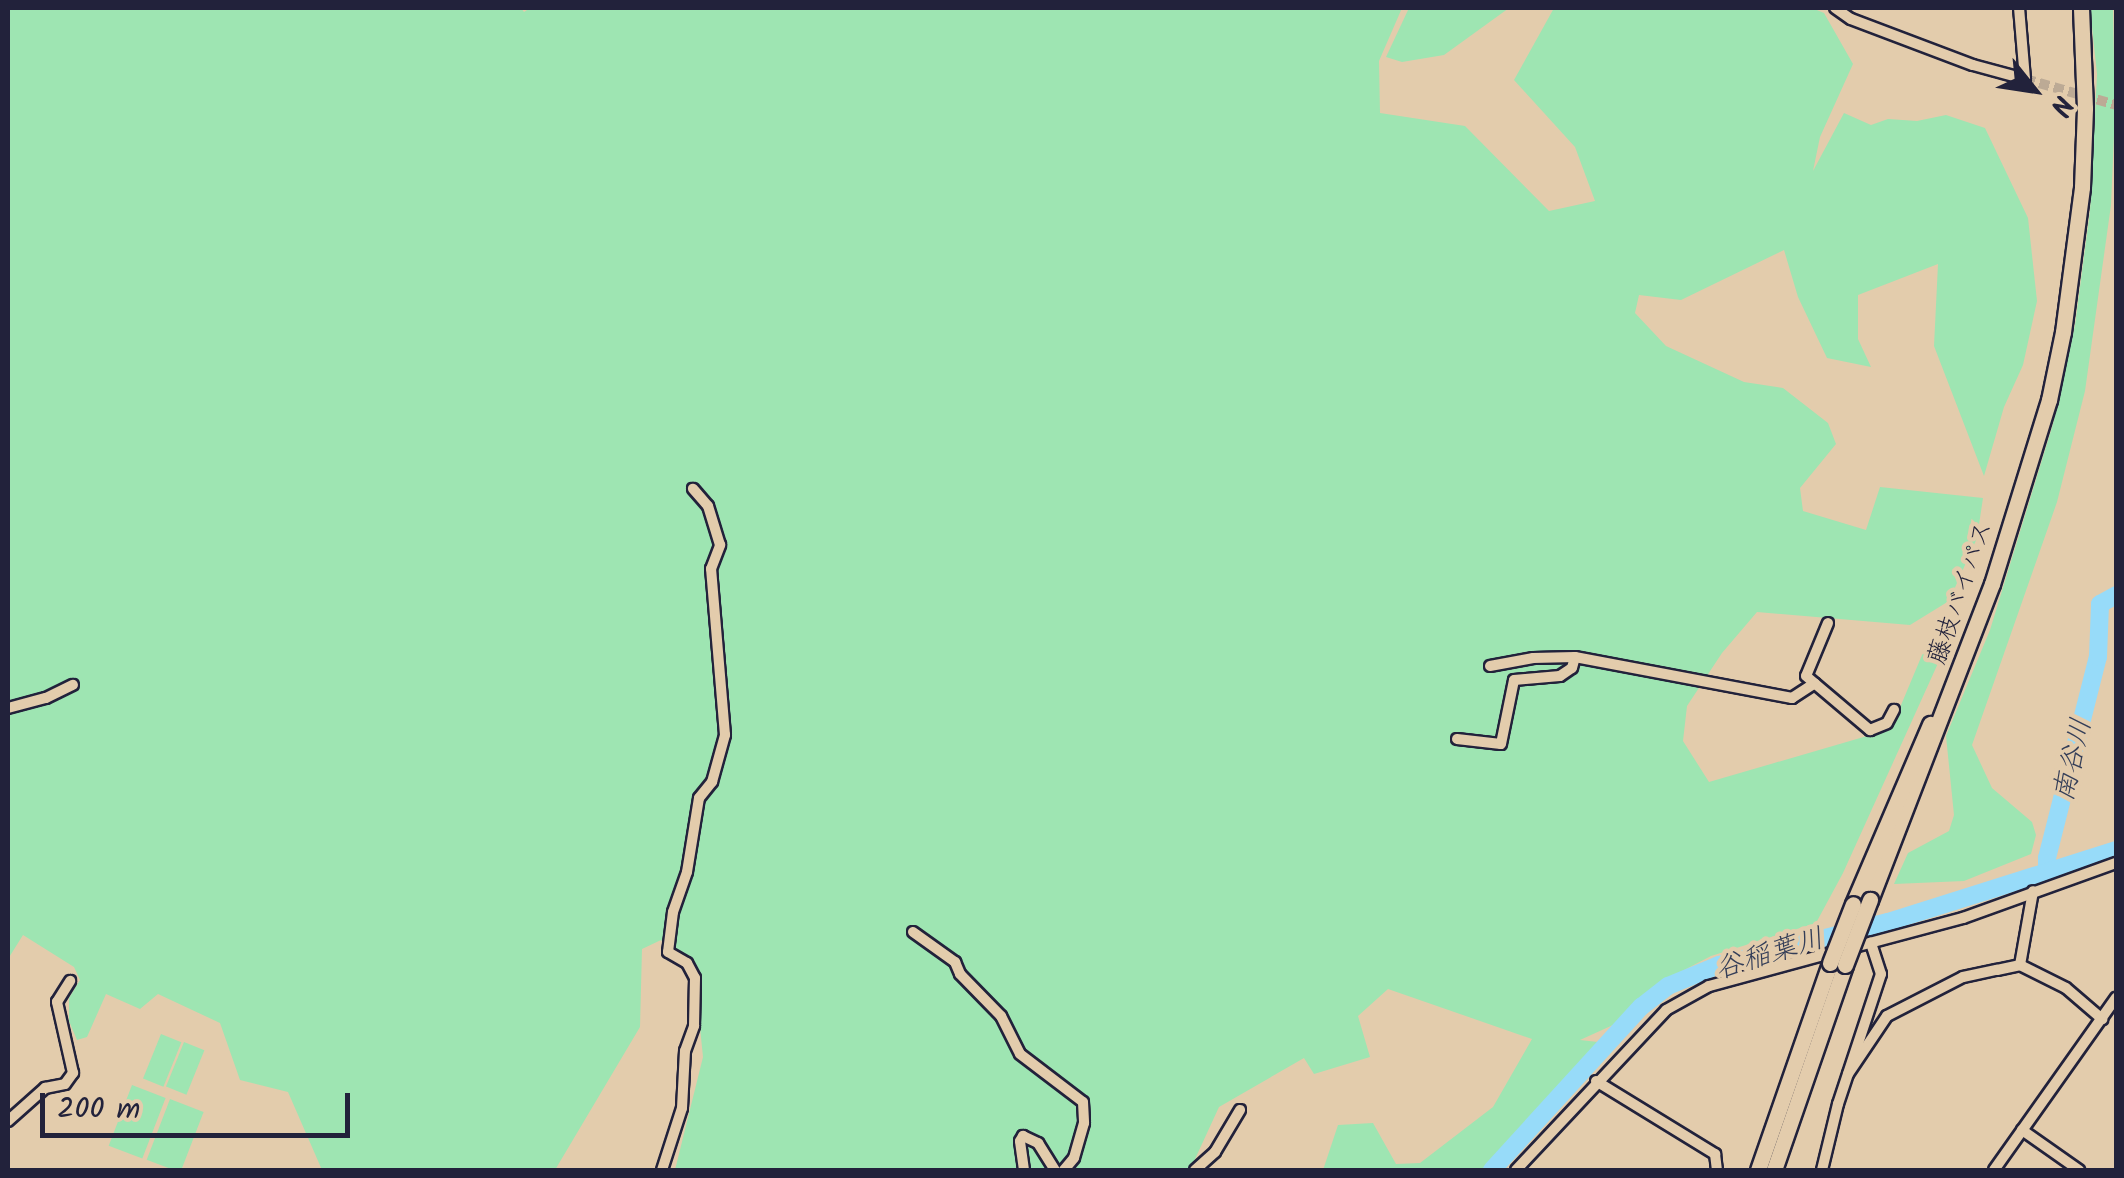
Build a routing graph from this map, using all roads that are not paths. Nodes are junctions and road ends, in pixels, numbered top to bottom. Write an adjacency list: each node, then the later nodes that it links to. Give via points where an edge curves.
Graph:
1 (1834, 8): 2 (street, via 2025,79)
2 (2018, 8)
3 (2081, 8): 6 (highway, 藤枝バイパス, via 2082,186 2064,332 2031,463)
4 (693, 489): 29 (street, via 708,506 720,545 711,569 724,734 712,782 699,798 688,872 673,912 668,952 687,963 695,978 694,1026 684,1051 682,1108)
5 (1828, 623): 9 (street, via 1806,676)
6 (1970, 645): 18 (highway, 藤枝バイパス, bridge, via 1870,900); 18 (highway, bridge, via 1853,904)
7 (1575, 657): 8 (street); 9 (street, via 1792,698); 13 (street, via 1560,676 1514,680 1501,744)
8 (1490, 666)
9 (1815, 683): 12 (street, via 1870,730)
10 (72, 685): 11 (street)
11 (8, 708)
12 (1894, 710)
13 (1456, 739)
14 (2116, 862): 15 (street)
15 (2033, 891): 17 (street); 19 (street)
16 (913, 932): 32 (street, via 955,962 1001,1016 1020,1054 1083,1102 1084,1124)
17 (1871, 943): 23 (street, via 1882,974); 24 (street, via 1688,996 1647,1027)
18 (1837, 964): 25 (highway, 藤枝バイパス); 36 (highway)
19 (2020, 966): 22 (street, via 2066,988); 23 (street, via 1963,978 1887,1016)
20 (70, 981): 27 (street, via 60,992 57,1016 73,1073)
21 (2116, 998): 22 (street)
22 (2102, 1019): 28 (street)
23 (1848, 1074): 39 (street)
24 (1596, 1081): 34 (street); 35 (street, via 1715,1154)
25 (1801, 1084): 37 (highway, 藤枝バイパス); 38 (highway)
26 (1240, 1110): 33 (street, via 1215,1152)
27 (8, 1121)
28 (2022, 1130): 40 (street); 41 (street)
29 (662, 1170)
30 (1024, 1170): 31 (street, via 1024,1136 1038,1142)
31 (1055, 1170)
32 (1064, 1170)
33 (1195, 1170)
34 (1516, 1170)
35 (1717, 1170)
36 (1758, 1170)
37 (1774, 1170)
38 (1784, 1170)
39 (1822, 1170)
40 (1994, 1170)
41 (2078, 1170)

